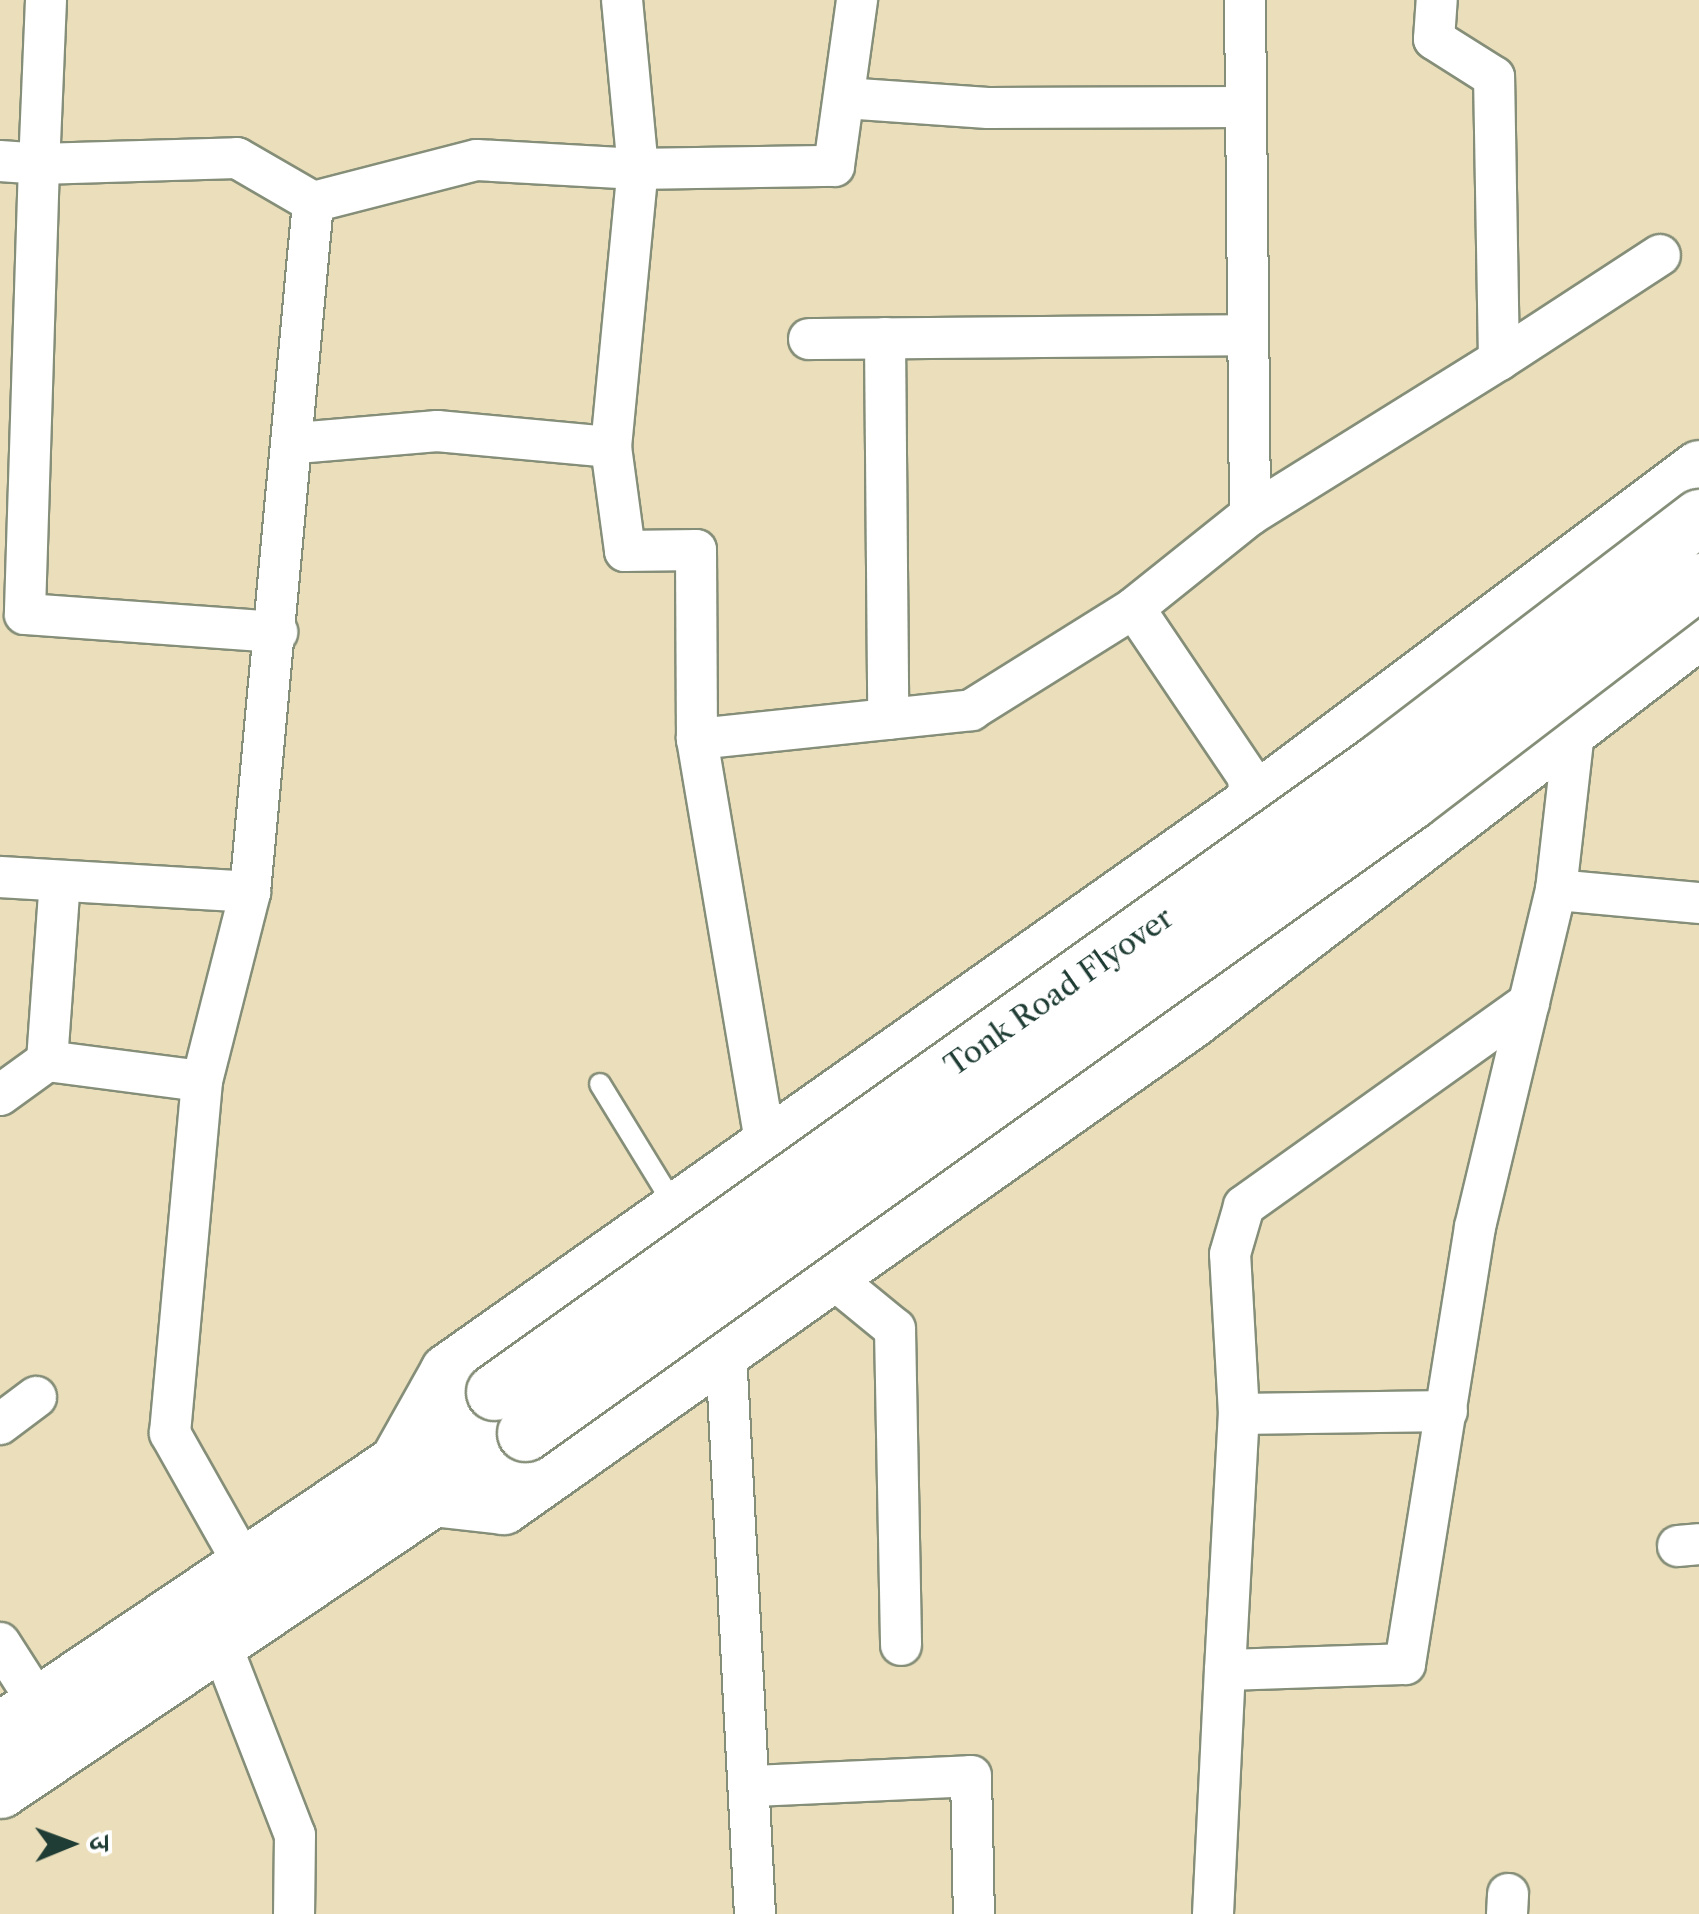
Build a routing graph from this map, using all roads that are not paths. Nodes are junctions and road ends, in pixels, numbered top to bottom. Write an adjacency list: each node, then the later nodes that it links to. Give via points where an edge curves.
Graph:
1 (46, 0): 8 (street)
2 (622, 0): 9 (street)
3 (857, 0): 6 (street)
4 (1245, 0): 7 (street)
5 (1437, 0): 15 (street, via 1434,38 1494,77)
6 (844, 98): 7 (street); 9 (street, via 834,166)
7 (1245, 107): 12 (street)
8 (20, 162): 10 (street, via 238,158); 19 (street)
9 (638, 169): 10 (street, via 477,160); 18 (street)
10 (313, 202): 17 (street)
11 (1660, 255): 15 (street)
12 (1248, 335): 13 (street); 22 (street)
13 (885, 338): 14 (street); 28 (street)
14 (809, 339)
15 (1499, 360): 22 (street)
16 (1699, 429): 21 (main road)
17 (297, 444): 18 (street, via 437,432); 26 (street)
18 (611, 447): 30 (street, via 625,551 696,550)
19 (15, 454): 26 (street, via 24,614)
20 (1699, 468): 21 (main road)
21 (1676, 511): 27 (main road); 48 (main road, Tonk Road Flyover, bridge, via 1381,760)
22 (1250, 516): 24 (street)
23 (1699, 581): 48 (main road, Tonk Road Flyover, bridge, via 1395,812)
24 (1134, 608): 28 (street, via 972,710); 31 (street, via 1248,777)
25 (1699, 630): 29 (main road)
26 (277, 632): 35 (street)
27 (1440, 666): 29 (street); 31 (main road)
28 (888, 719): 30 (street)
29 (1575, 722): 34 (street); 44 (main road, via 1192,1019)
30 (697, 739): 42 (street)
31 (1250, 805): 42 (main road)
32 (0, 877): 33 (street)
33 (60, 881): 35 (street); 38 (street)
34 (1556, 890): 36 (street); 37 (street)
35 (250, 892): 39 (street)
36 (1699, 903)
37 (1529, 1003): 47 (street, via 1475,1226); 49 (street, via 1244,1206 1230,1254)
38 (47, 1061): 39 (street); 41 (street)
39 (202, 1081): 53 (street, via 170,1433)
40 (600, 1084): 43 (lane)
41 (0, 1095)
42 (766, 1147): 43 (main road)
43 (677, 1210): 51 (main road, via 448,1371)
44 (829, 1275): 45 (main road); 56 (street, via 895,1329)
45 (726, 1352): 52 (main road, via 503,1506); 59 (street)
46 (36, 1397): 50 (street)
47 (1447, 1410): 49 (street); 57 (street, via 1405,1664)
48 (509, 1413): 51 (main road, Tonk Road Flyover); 52 (main road, Tonk Road Flyover)
49 (1239, 1414): 57 (street)
50 (0, 1424)
51 (408, 1451): 53 (main road, Tonk Road Flyover)
52 (434, 1498): 54 (main road, Tonk Road Flyover)
53 (242, 1561): 58 (main road, Tonk Road Flyover)
54 (220, 1642): 60 (main road, Tonk Road Flyover); 61 (street, via 296,1835)
55 (0, 1643): 58 (street)
56 (902, 1645)
57 (1225, 1670): 64 (street)
58 (20, 1717)
59 (752, 1786): 62 (street); 63 (street, via 971,1776)
60 (0, 1790)
61 (294, 1914)
62 (755, 1914)
63 (974, 1914)
64 (1213, 1914)

